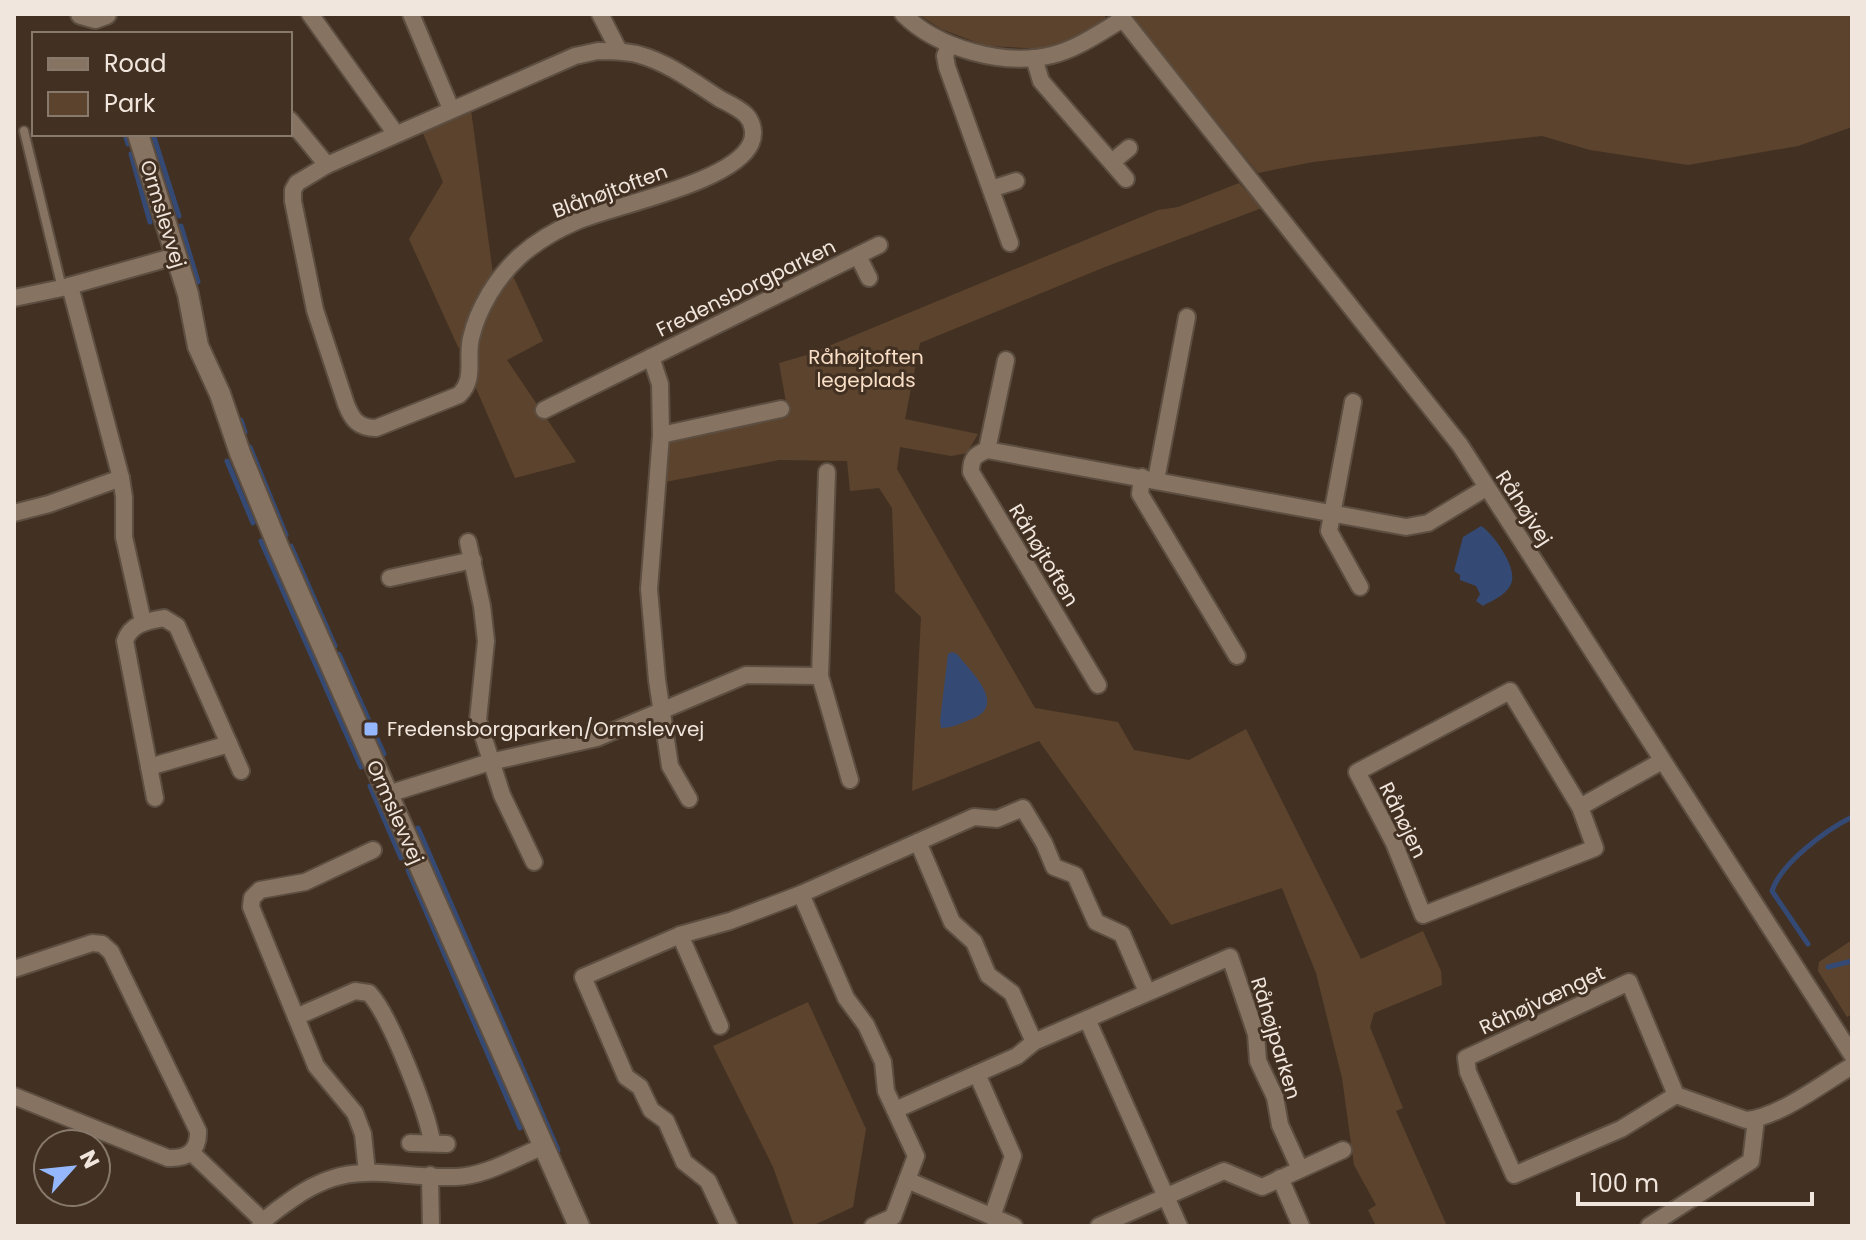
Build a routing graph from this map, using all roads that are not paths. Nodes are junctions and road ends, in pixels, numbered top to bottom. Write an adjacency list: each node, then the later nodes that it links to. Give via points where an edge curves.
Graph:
1 (310, 14): 12 (street)
2 (411, 14): 9 (street)
3 (600, 14): 7 (street)
4 (903, 14): 6 (street)
5 (1121, 17): 8 (street, via 1072,47); 38 (street, Råhøjvej, via 1460,445)
6 (949, 45): 8 (street, via 974,53); 19 (street, via 947,67)
7 (619, 51): 9 (street, Blåhøjtoften, via 575,56); 16 (street, Blåhøjtoften, via 668,66 746,115 753,134 750,146 704,179 579,220 532,245 490,293 476,319 467,388 376,428 350,417 315,310 293,201 297,183)
8 (1034, 58): 15 (street, via 1041,81)
9 (451, 109): 12 (street, Blåhøjtoften)
10 (292, 122): 16 (street)
11 (24, 131): 25 (lane)
12 (396, 134): 16 (street, Blåhøjtoften)
13 (139, 136): 22 (street, Ormslevvej)
14 (1129, 148): 15 (street)
15 (1112, 162): 17 (street)
16 (327, 165)
17 (1126, 179)
18 (1016, 181): 19 (street)
19 (991, 189): 20 (street)
20 (1010, 243)
21 (879, 245): 23 (street, Fredensborgparken)
22 (176, 256): 25 (street); 56 (street, Ormslevvej, via 208,335 240,453)
23 (858, 256): 24 (street, Fredensborgparken); 28 (street, Fredensborgparken)
24 (869, 278)
25 (66, 287): 26 (street); 36 (street)
26 (14, 298)
27 (1187, 317): 37 (street)
28 (651, 357): 32 (street, Fredensborgparken); 33 (street, Fredensborgparken, via 660,384)
29 (1006, 360): 34 (street, Råhøjtoften)
30 (1353, 402): 40 (street)
31 (781, 409): 33 (street)
32 (544, 410)
33 (661, 435): 49 (street, Fredensborgparken, via 649,589)
34 (987, 450): 37 (street); 48 (street, Råhøjtoften, via 976,454 971,472)
35 (827, 472): 47 (street)
36 (121, 478): 39 (street); 45 (street, via 124,537)
37 (1149, 478): 40 (street); 46 (street, via 1140,494)
38 (1486, 488): 40 (street, via 1419,527); 51 (street, Råhøjvej)
39 (14, 513)
40 (1332, 513): 44 (street, via 1329,531)
41 (468, 542): 42 (street)
42 (473, 560): 43 (street); 52 (street, via 486,641 478,720)
43 (390, 578)
44 (1360, 587)
45 (143, 622): 50 (street, via 164,618 177,626); 53 (street, via 128,631 125,641)
46 (1237, 656)
47 (820, 676): 49 (street, via 746,675); 55 (street)
48 (1098, 685)
49 (662, 710): 52 (street, via 597,738); 58 (street, Fredensborgparken, via 670,766)
50 (229, 744): 53 (street); 54 (street)
51 (1662, 761): 59 (street); 71 (street, Råhøjvej)
52 (490, 762): 56 (street); 62 (street)
53 (149, 767): 57 (street)
54 (241, 771)
55 (850, 780)
56 (388, 794): 79 (street, Ormslevvej)
57 (155, 798)
58 (689, 799)
59 (1580, 807): 59 (street, Råhøjen, via 1510,691 1357,772 1423,915 1595,848)
60 (918, 842): 63 (street); 66 (street, via 974,817 997,819 1023,808 1054,867 1075,875 1096,922 1122,934); 70 (street, via 952,922 974,942 988,975 1012,993)
61 (373, 850): 67 (street, via 305,882 260,890 252,898 251,907)
62 (534, 862)
63 (801, 894): 64 (street); 76 (street, via 846,998 883,1062 886,1091)
64 (680, 935): 69 (street); 92 (street, via 583,977 626,1077 666,1121 684,1162 708,1181)
65 (14, 969): 81 (street, via 92,943 111,952 198,1131)
66 (1147, 992): 68 (street, Råhøjparken); 82 (street, Råhøjparken, via 1230,957 1256,1034 1258,1061)
67 (296, 1017): 78 (street, via 355,991 369,993 439,1143); 83 (street, via 316,1066 355,1113)
68 (1087, 1019): 70 (street, Råhøjparken); 87 (street)
69 (720, 1026)
70 (1034, 1042): 73 (street, Råhøjparken)
71 (1852, 1055)
72 (1852, 1066): 77 (street)
73 (977, 1074): 76 (street, Råhøjparken); 88 (street, via 1013,1156)
74 (1676, 1095): 74 (street, Råhøjvænget, via 1629,982 1466,1058 1514,1175 1621,1129); 77 (street)
75 (14, 1096): 81 (street, via 168,1158)
76 (895, 1110): 86 (street, via 916,1156)
77 (1756, 1119): 98 (street, via 1751,1161)
78 (410, 1143)
79 (542, 1147): 84 (street, via 474,1174); 91 (street, Ormslevvej)
80 (1343, 1150): 82 (street)
81 (192, 1153): 89 (street)
82 (1300, 1169): 85 (street)
83 (367, 1172): 84 (street); 89 (street, via 319,1183)
84 (430, 1175): 90 (street)
85 (1280, 1178): 87 (street, via 1262,1187 1224,1171); 97 (street)
86 (907, 1180): 88 (street); 93 (street, via 893,1217)
87 (1166, 1197): 95 (street); 96 (street)
88 (987, 1219): 94 (street)
89 (262, 1223)
90 (431, 1226)
91 (579, 1226)
92 (729, 1226)
93 (873, 1226)
94 (1014, 1226)
95 (1099, 1226)
96 (1179, 1226)
97 (1301, 1226)
98 (1649, 1226)

